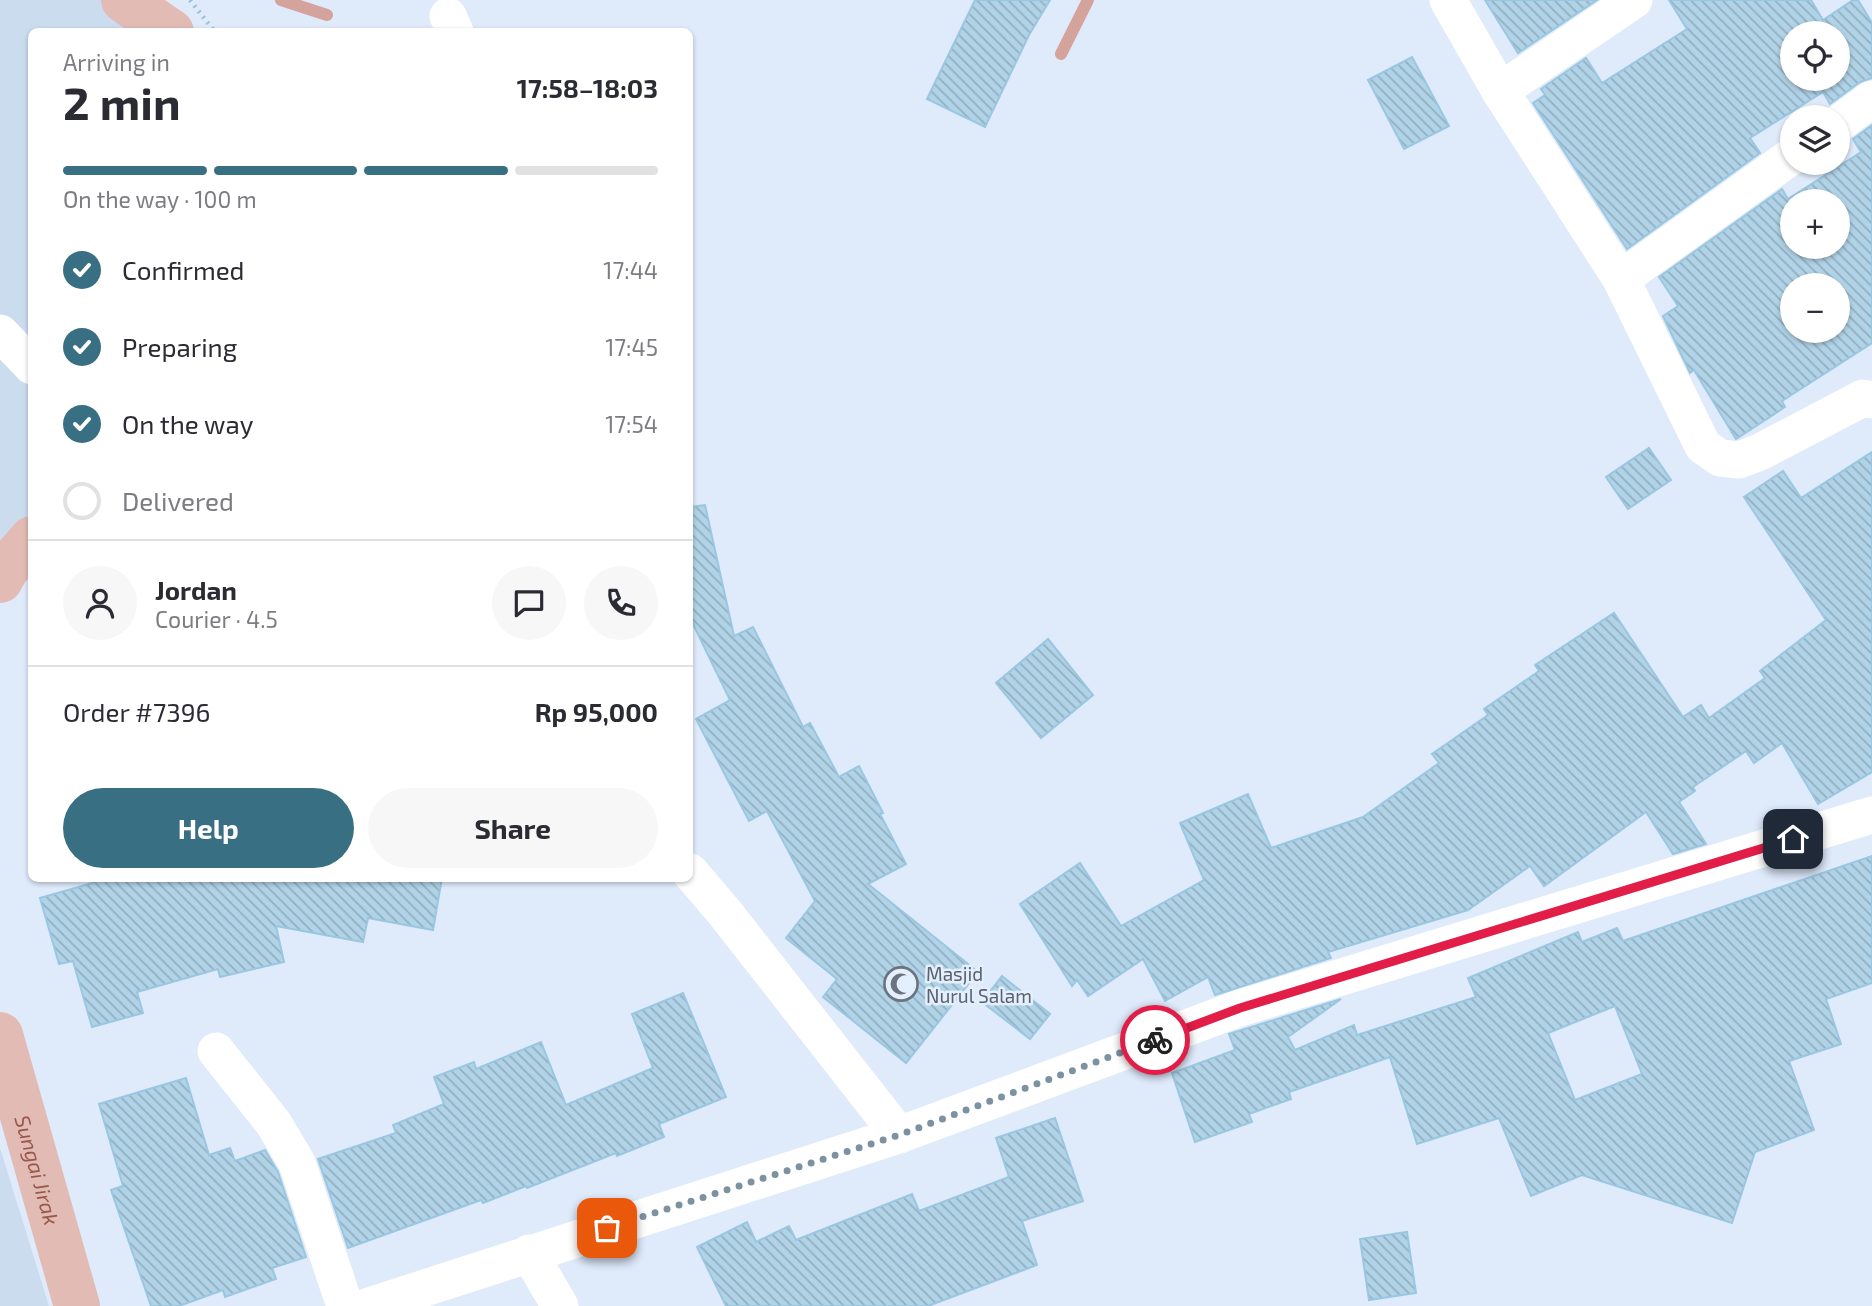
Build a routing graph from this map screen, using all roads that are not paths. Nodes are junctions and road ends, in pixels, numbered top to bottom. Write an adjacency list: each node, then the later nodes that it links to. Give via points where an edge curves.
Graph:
1 (1448, 0): 3 (street)
2 (1634, 0): 3 (street)
3 (1500, 91): 7 (street)
4 (1872, 99): 5 (street)
5 (1850, 115)
6 (1780, 165): 7 (street)
7 (1621, 279): 10 (street, via 1703,446 1720,458 1739,460 1760,452 1863,398)
8 (0, 333): 9 (street)
9 (28, 362)
10 (1872, 400)
11 (1872, 815): 14 (street, via 1240,1008)
12 (693, 876): 14 (street)
13 (216, 1051): 16 (street, via 274,1124 297,1163)
14 (899, 1135): 15 (street)
15 (529, 1253): 17 (street); 18 (street)
16 (345, 1306)
17 (369, 1306)
18 (560, 1306)

